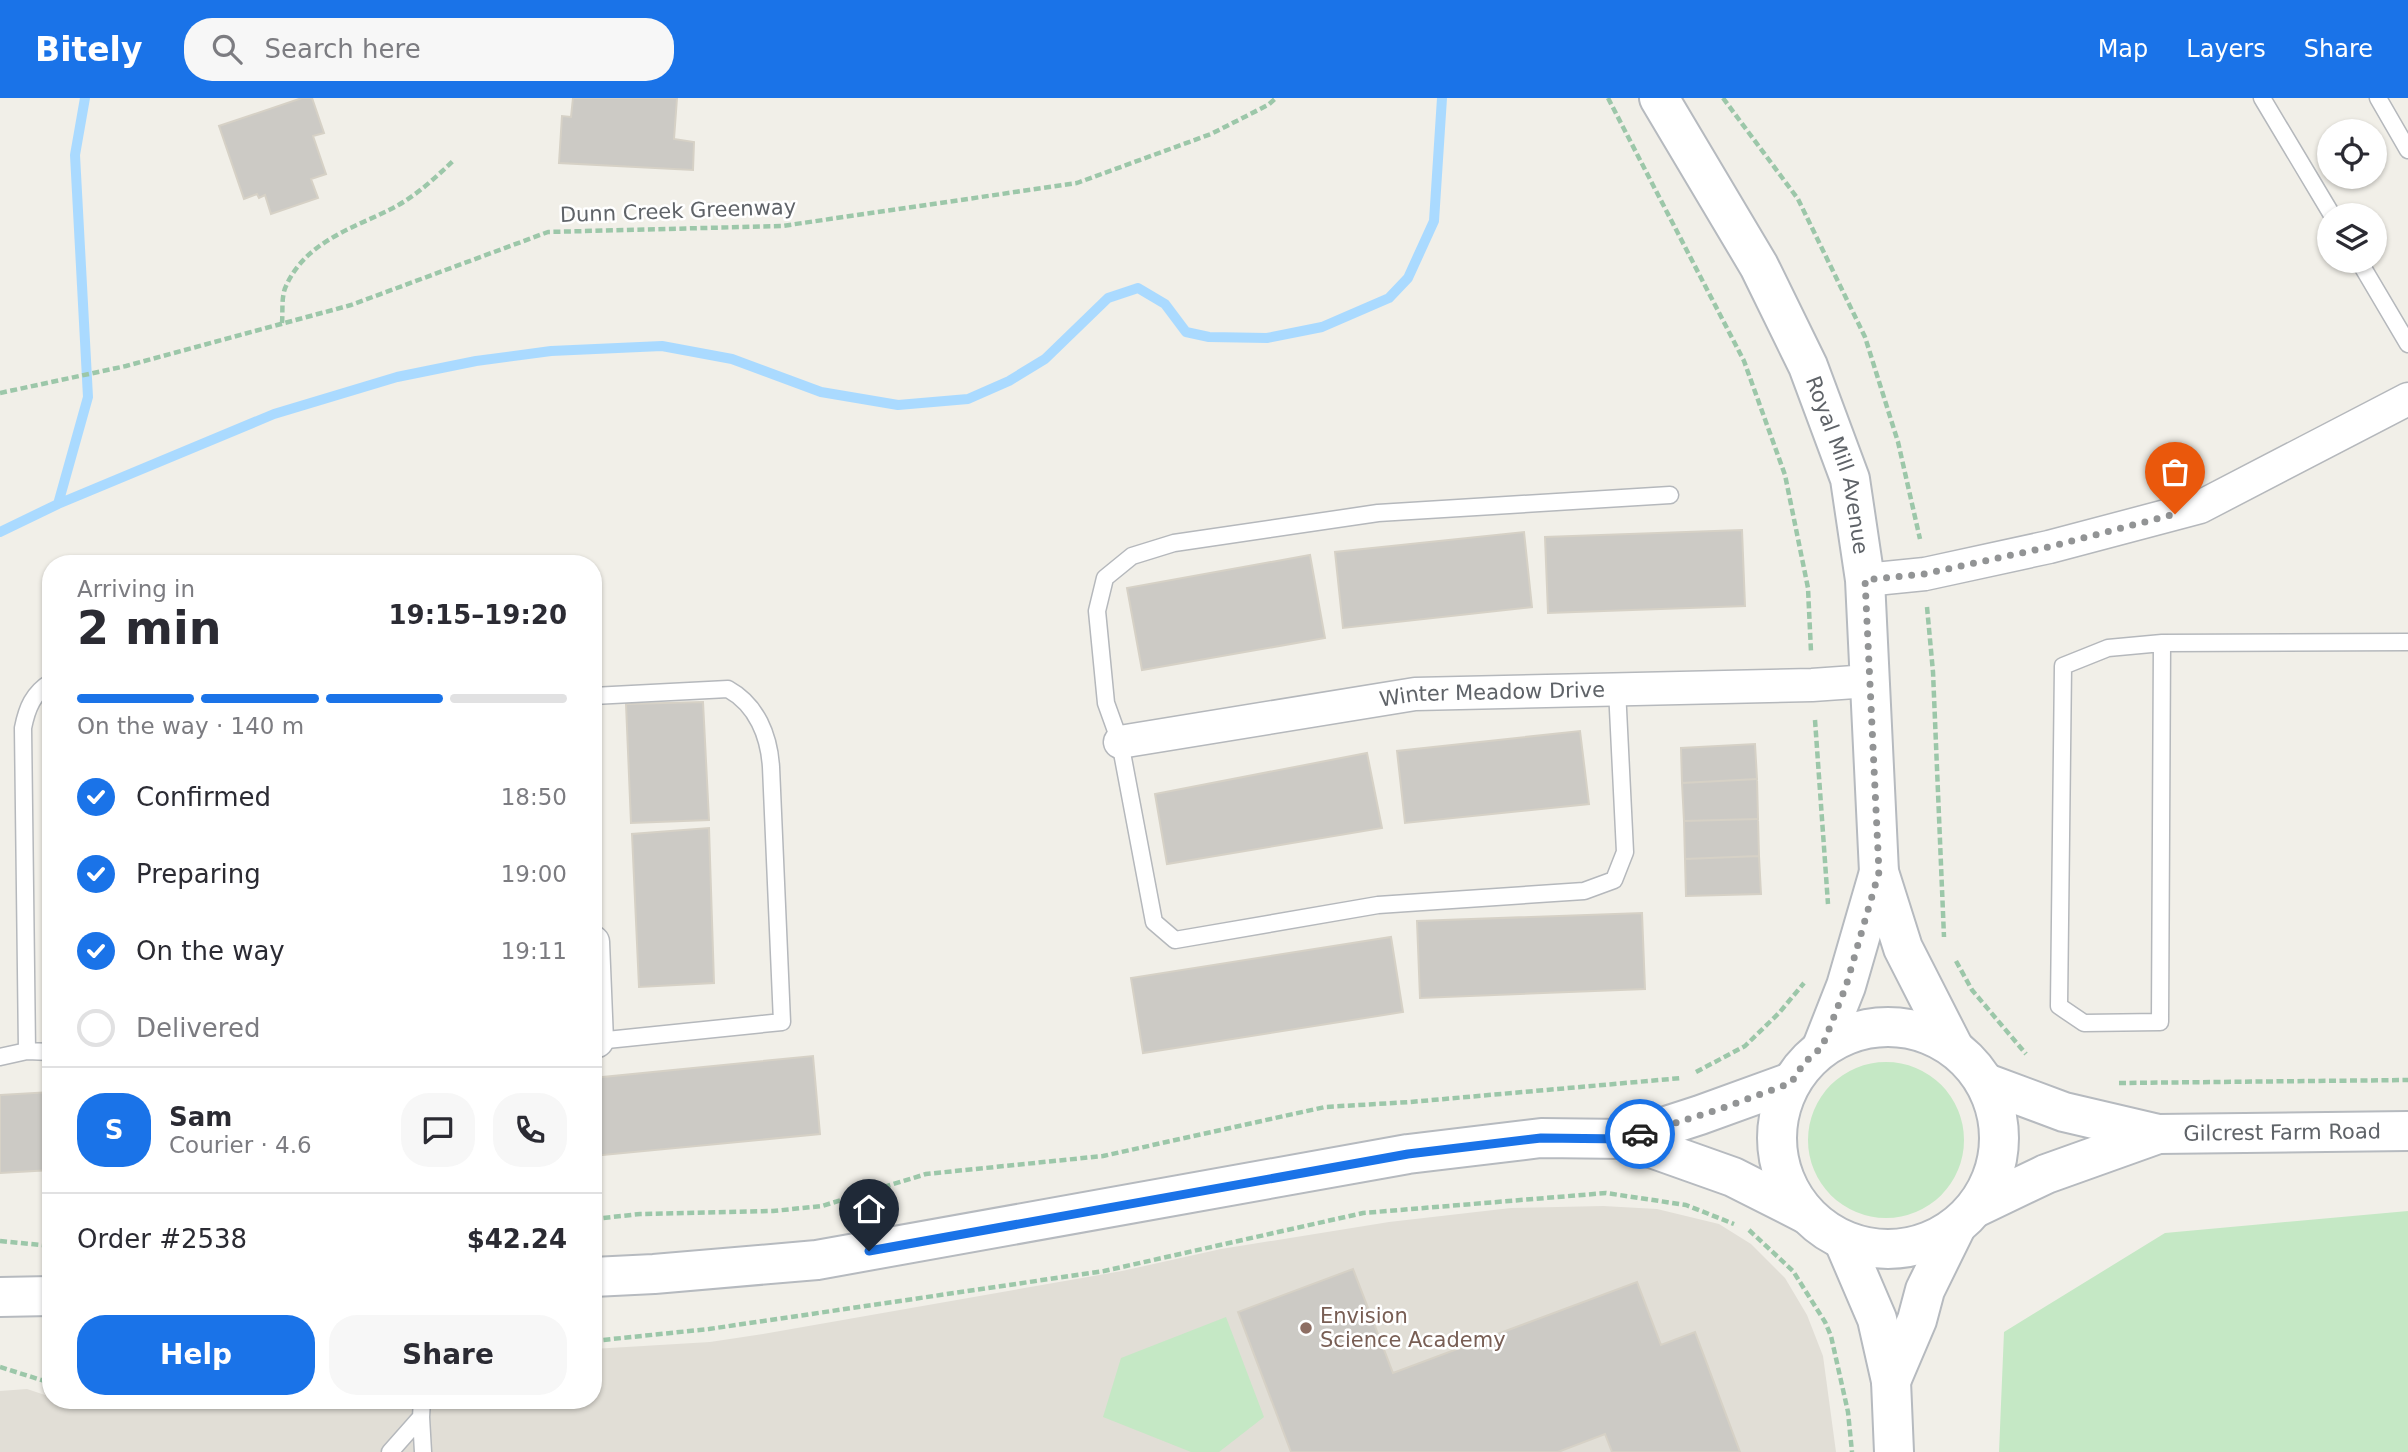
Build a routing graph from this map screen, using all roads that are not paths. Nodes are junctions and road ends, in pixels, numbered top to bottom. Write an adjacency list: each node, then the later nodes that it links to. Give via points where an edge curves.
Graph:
1 (1659, 98): 10 (main road, Royal Mill Avenue, via 1759,266 1808,366 1850,480)
2 (2262, 98): 5 (lane)
3 (2378, 98): 4 (lane)
4 (2408, 150)
5 (2325, 203)
6 (2366, 273): 7 (lane)
7 (2408, 344)
8 (2408, 398): 10 (street, via 2200,508 1924,574)
9 (1670, 495): 17 (lane, via 1378,513 1174,543 1132,556 1105,578 1097,611 1106,703)
10 (1865, 580): 13 (main road, Royal Mill Avenue)
11 (2408, 642): 12 (lane)
12 (2162, 643): 12 (lane, via 2108,648 2063,666 2059,1006 2084,1023 2160,1022)
13 (1869, 681): 15 (street, Winter Meadow Drive); 18 (main road, Royal Mill Avenue)
14 (42, 688): 22 (lane, via 28,705 23,728)
15 (1617, 689): 17 (street, Winter Meadow Drive, via 1415,694); 17 (lane, via 1625,852 1614,880 1584,891 1377,905 1175,940 1154,922)
16 (602, 696): 19 (lane, via 728,689 741,696 762,727 771,768 782,1022)
17 (1120, 742)
18 (1879, 872): 20 (main road, Royal Mill Avenue, via 1846,986); 21 (main road, Royal Mill Avenue, via 1903,948)
19 (602, 1040)
20 (1822, 1047): 21 (main road, via 1853,1031 1888,1026 1923,1032); 25 (main road)
21 (1954, 1048): 26 (main road)
22 (27, 1051): 23 (lane); 24 (lane)
23 (42, 1052)
24 (0, 1057)
25 (1791, 1083): 29 (main road); 30 (main road, via 1779,1115 1777,1151 1787,1185)
26 (1986, 1083): 28 (main road, Gilcrest Farm Road, via 2064,1112); 31 (main road, via 1997,1113 2000,1146 1993,1179)
27 (2408, 1132): 28 (main road, Gilcrest Farm Road)
28 (2158, 1134): 31 (main road, Gilcrest Farm Road, via 2046,1174)
29 (1626, 1139): 30 (main road, via 1733,1177); 33 (main road, via 1541,1138 1408,1154 817,1260)
30 (1806, 1214): 32 (main road)
31 (1966, 1218): 32 (main road, via 1929,1242 1901,1250); 36 (main road, via 1925,1290)
32 (1844, 1242): 36 (main road, via 1874,1310)
33 (602, 1277)
34 (42, 1296): 35 (main road)
35 (0, 1297)
36 (1891, 1381): 41 (main road)
37 (420, 1409): 39 (lane)
38 (421, 1409): 40 (lane)
39 (390, 1452)
40 (423, 1452)
41 (1894, 1452)

